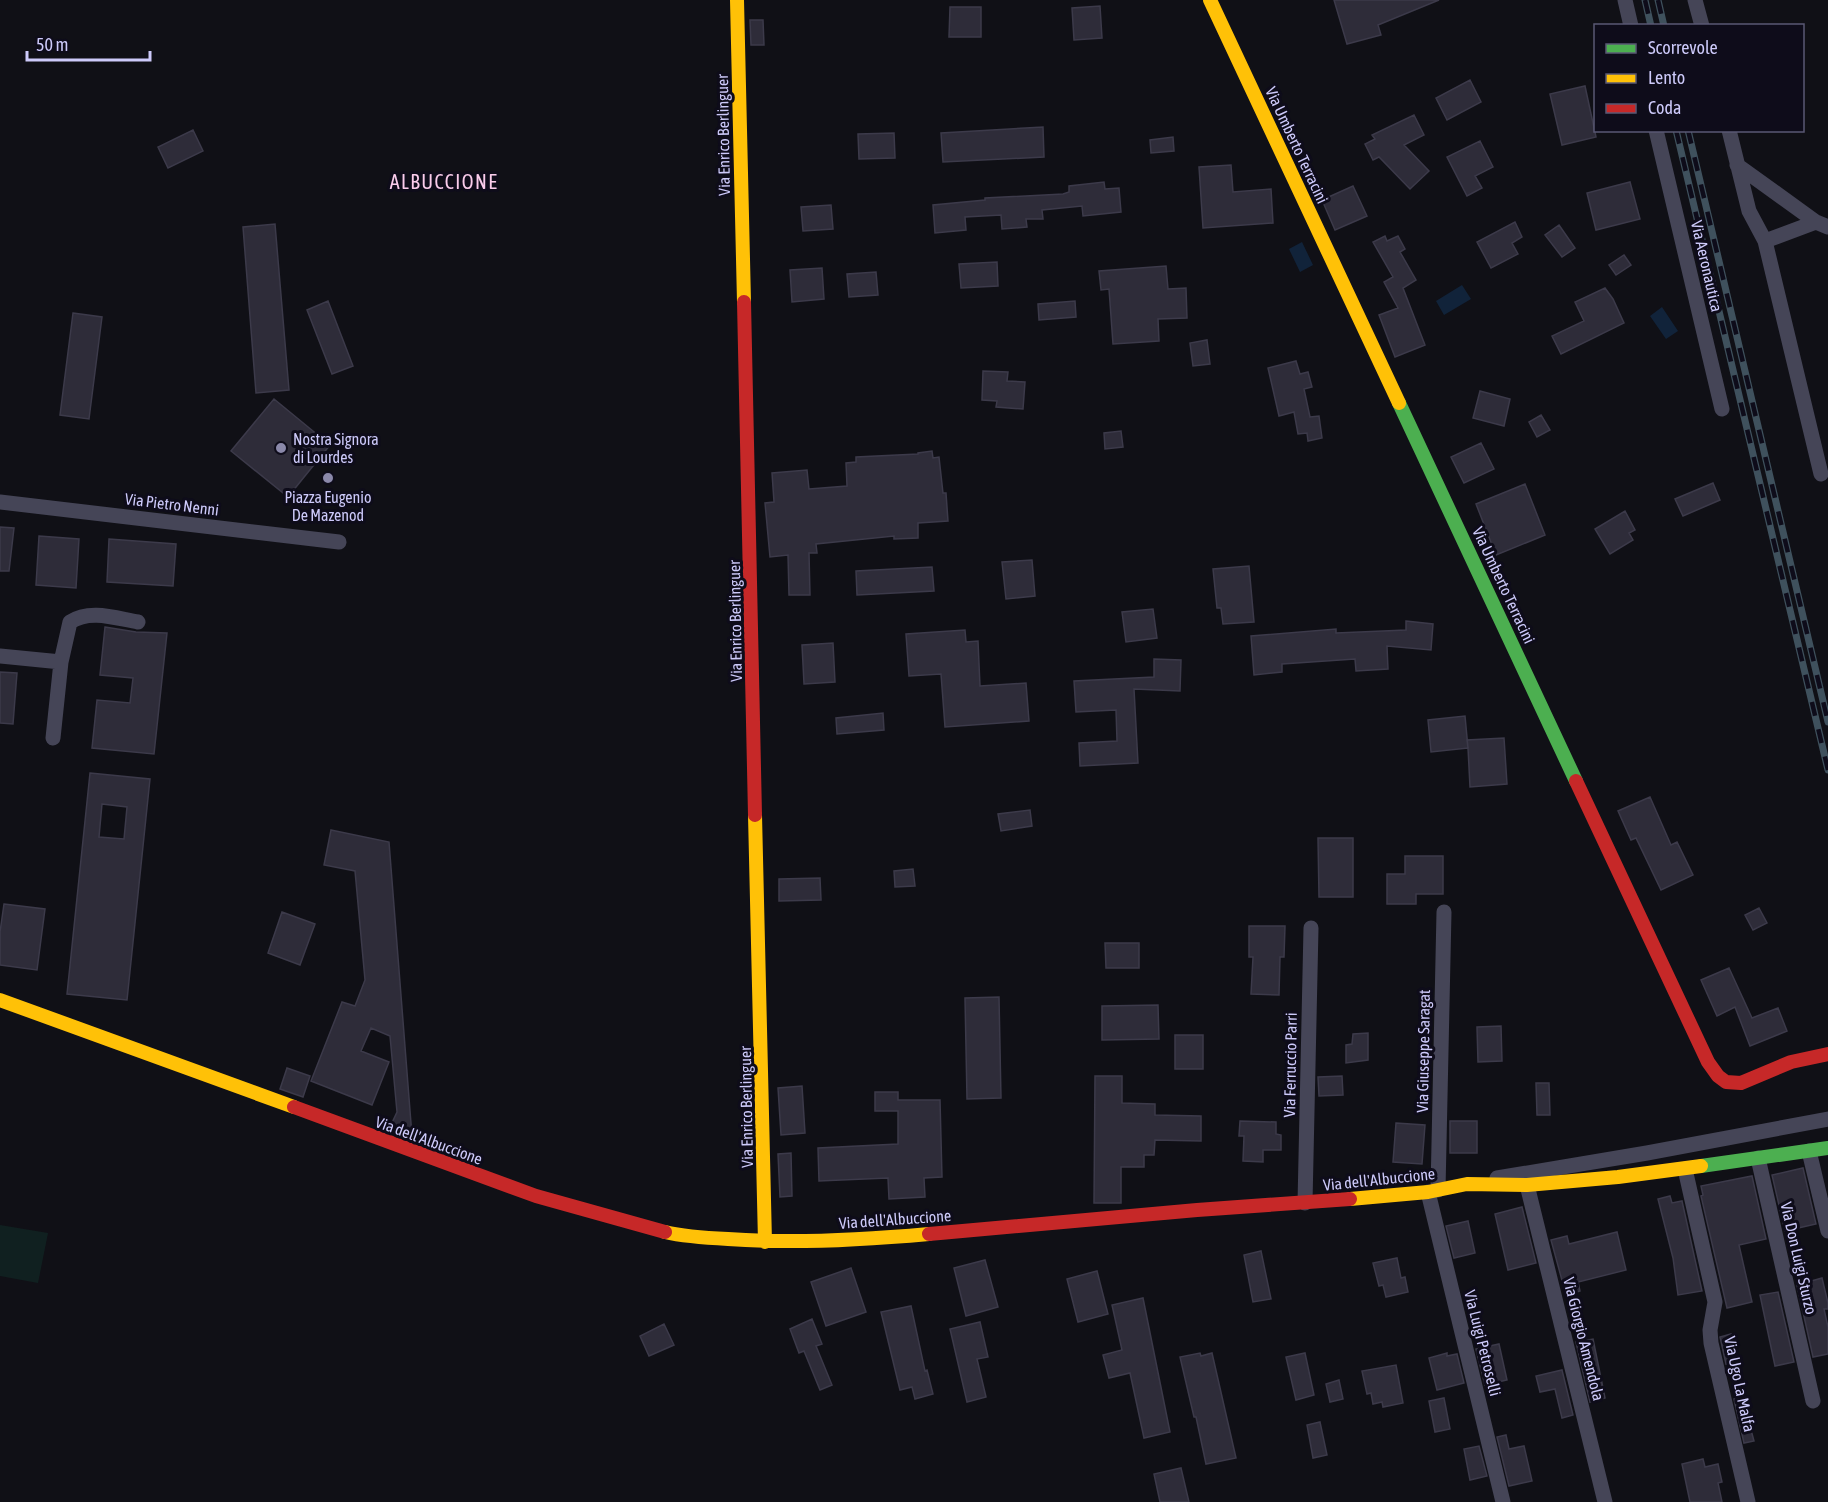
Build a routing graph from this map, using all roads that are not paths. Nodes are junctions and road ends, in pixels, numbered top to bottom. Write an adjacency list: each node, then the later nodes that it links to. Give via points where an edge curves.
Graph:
1 (737, 0): 35 (street, Via Enrico Berlinguer)
2 (1210, 0): 24 (street, Via Umberto Terracini, via 1708,1062 1719,1078 1736,1084 1753,1081 1780,1066)
3 (1625, 0): 5 (street)
4 (1695, 0): 6 (street)
5 (1631, 24)
6 (1701, 24)
7 (1656, 132): 12 (street, Via Aeronautica)
8 (1729, 132): 9 (street)
9 (1737, 165): 10 (street); 11 (street, via 1749,211)
10 (1822, 225): 11 (street)
11 (1766, 241): 13 (street)
12 (1722, 409)
13 (1821, 474)
14 (0, 502): 15 (street, Via Pietro Nenni)
15 (339, 542)
16 (138, 622): 19 (street, via 89,615 70,622)
17 (0, 656): 19 (street)
18 (0, 666): 19 (street)
19 (60, 667): 20 (street)
20 (53, 738)
21 (1444, 912): 32 (street, Via Giuseppe Saragat)
22 (1311, 928): 33 (street, Via Ferruccio Parri)
23 (0, 1000): 35 (street, Via dell'Albuccione, via 536,1196 681,1236)
24 (1828, 1054)
25 (1828, 1119): 30 (street)
26 (1828, 1148): 27 (street, Via dell'Albuccione)
27 (1809, 1151): 28 (street, Via dell'Albuccione); 34 (street)
28 (1758, 1158): 29 (street, Via dell'Albuccione); 36 (street, Via Don Luigi Sturzo)
29 (1685, 1168): 31 (street, Via dell'Albuccione); 39 (street, Via Ugo La Malfa, via 1715,1302 1711,1343)
30 (1467, 1184): 31 (street, Via dell'Albuccione); 32 (street, Via dell'Albuccione)
31 (1527, 1185): 38 (street, Via Giorgio Amendola)
32 (1433, 1191): 33 (street, Via dell'Albuccione); 37 (street, Via Luigi Petroselli)
33 (1305, 1203): 35 (street, Via dell'Albuccione, via 885,1238)
34 (1828, 1231)
35 (765, 1242)
36 (1813, 1401)
37 (1503, 1502)
38 (1605, 1502)
39 (1748, 1502)

